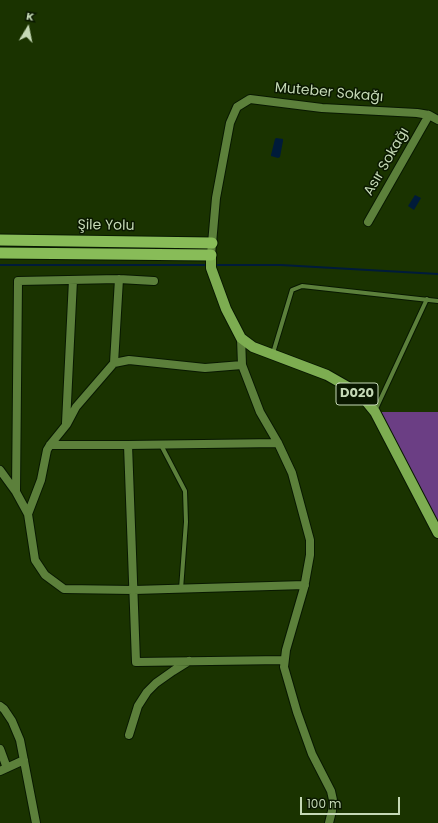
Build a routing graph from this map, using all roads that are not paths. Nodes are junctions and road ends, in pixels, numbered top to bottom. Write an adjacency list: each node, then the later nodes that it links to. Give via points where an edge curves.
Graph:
1 (429, 115): 2 (street, Muteber Sokağı); 3 (street, Asır Sokağı); 5 (street, Muteber Sokağı, via 404,111 322,108 250,99 237,107 230,123 216,198)
2 (438, 120)
3 (368, 222)
4 (0, 240): 5 (highway, Şile Yolu)
5 (212, 243): 7 (street, Muteber Sokağı)
6 (0, 253): 7 (highway, Şile Yolu)
7 (211, 255): 13 (main road, via 211,268 226,309)
8 (119, 279): 9 (street); 10 (street); 15 (street)
9 (73, 280): 18 (street); 24 (street, via 18,281)
10 (154, 281)
11 (427, 299): 12 (lane); 14 (lane, via 302,286 292,290); 17 (lane)
12 (438, 301)
13 (241, 338): 14 (main road, D020, via 254,347); 16 (street)
14 (273, 354): 17 (main road, D020, via 348,386)
15 (114, 363): 16 (street, via 129,360 204,368); 18 (street, via 76,408)
16 (242, 365): 19 (street, via 260,412)
17 (375, 412): 26 (main road, D020)
18 (66, 425): 20 (street)
19 (278, 444): 22 (street); 27 (street, via 292,473 310,540)
20 (50, 445): 21 (street); 25 (street, via 46,450 41,480)
21 (128, 445): 22 (street); 29 (street)
22 (161, 445): 28 (lane, via 185,491 186,522)
23 (0, 470): 24 (street)
24 (16, 492): 25 (street)
25 (28, 514): 29 (street, via 35,560 45,575 64,589)
26 (438, 533)
27 (305, 585): 28 (street); 30 (street)
28 (180, 589): 29 (street)
29 (134, 590): 31 (street, via 136,662)
30 (284, 660): 31 (street); 38 (street, via 297,712 312,754 331,791 333,800)
31 (190, 661): 33 (street, via 156,683 147,692 138,706)
32 (0, 706): 35 (street, via 12,721 20,740)
33 (129, 735)
34 (0, 749): 36 (street)
35 (24, 760): 36 (street); 37 (street)
36 (3, 770)
37 (36, 823)
38 (329, 823)

